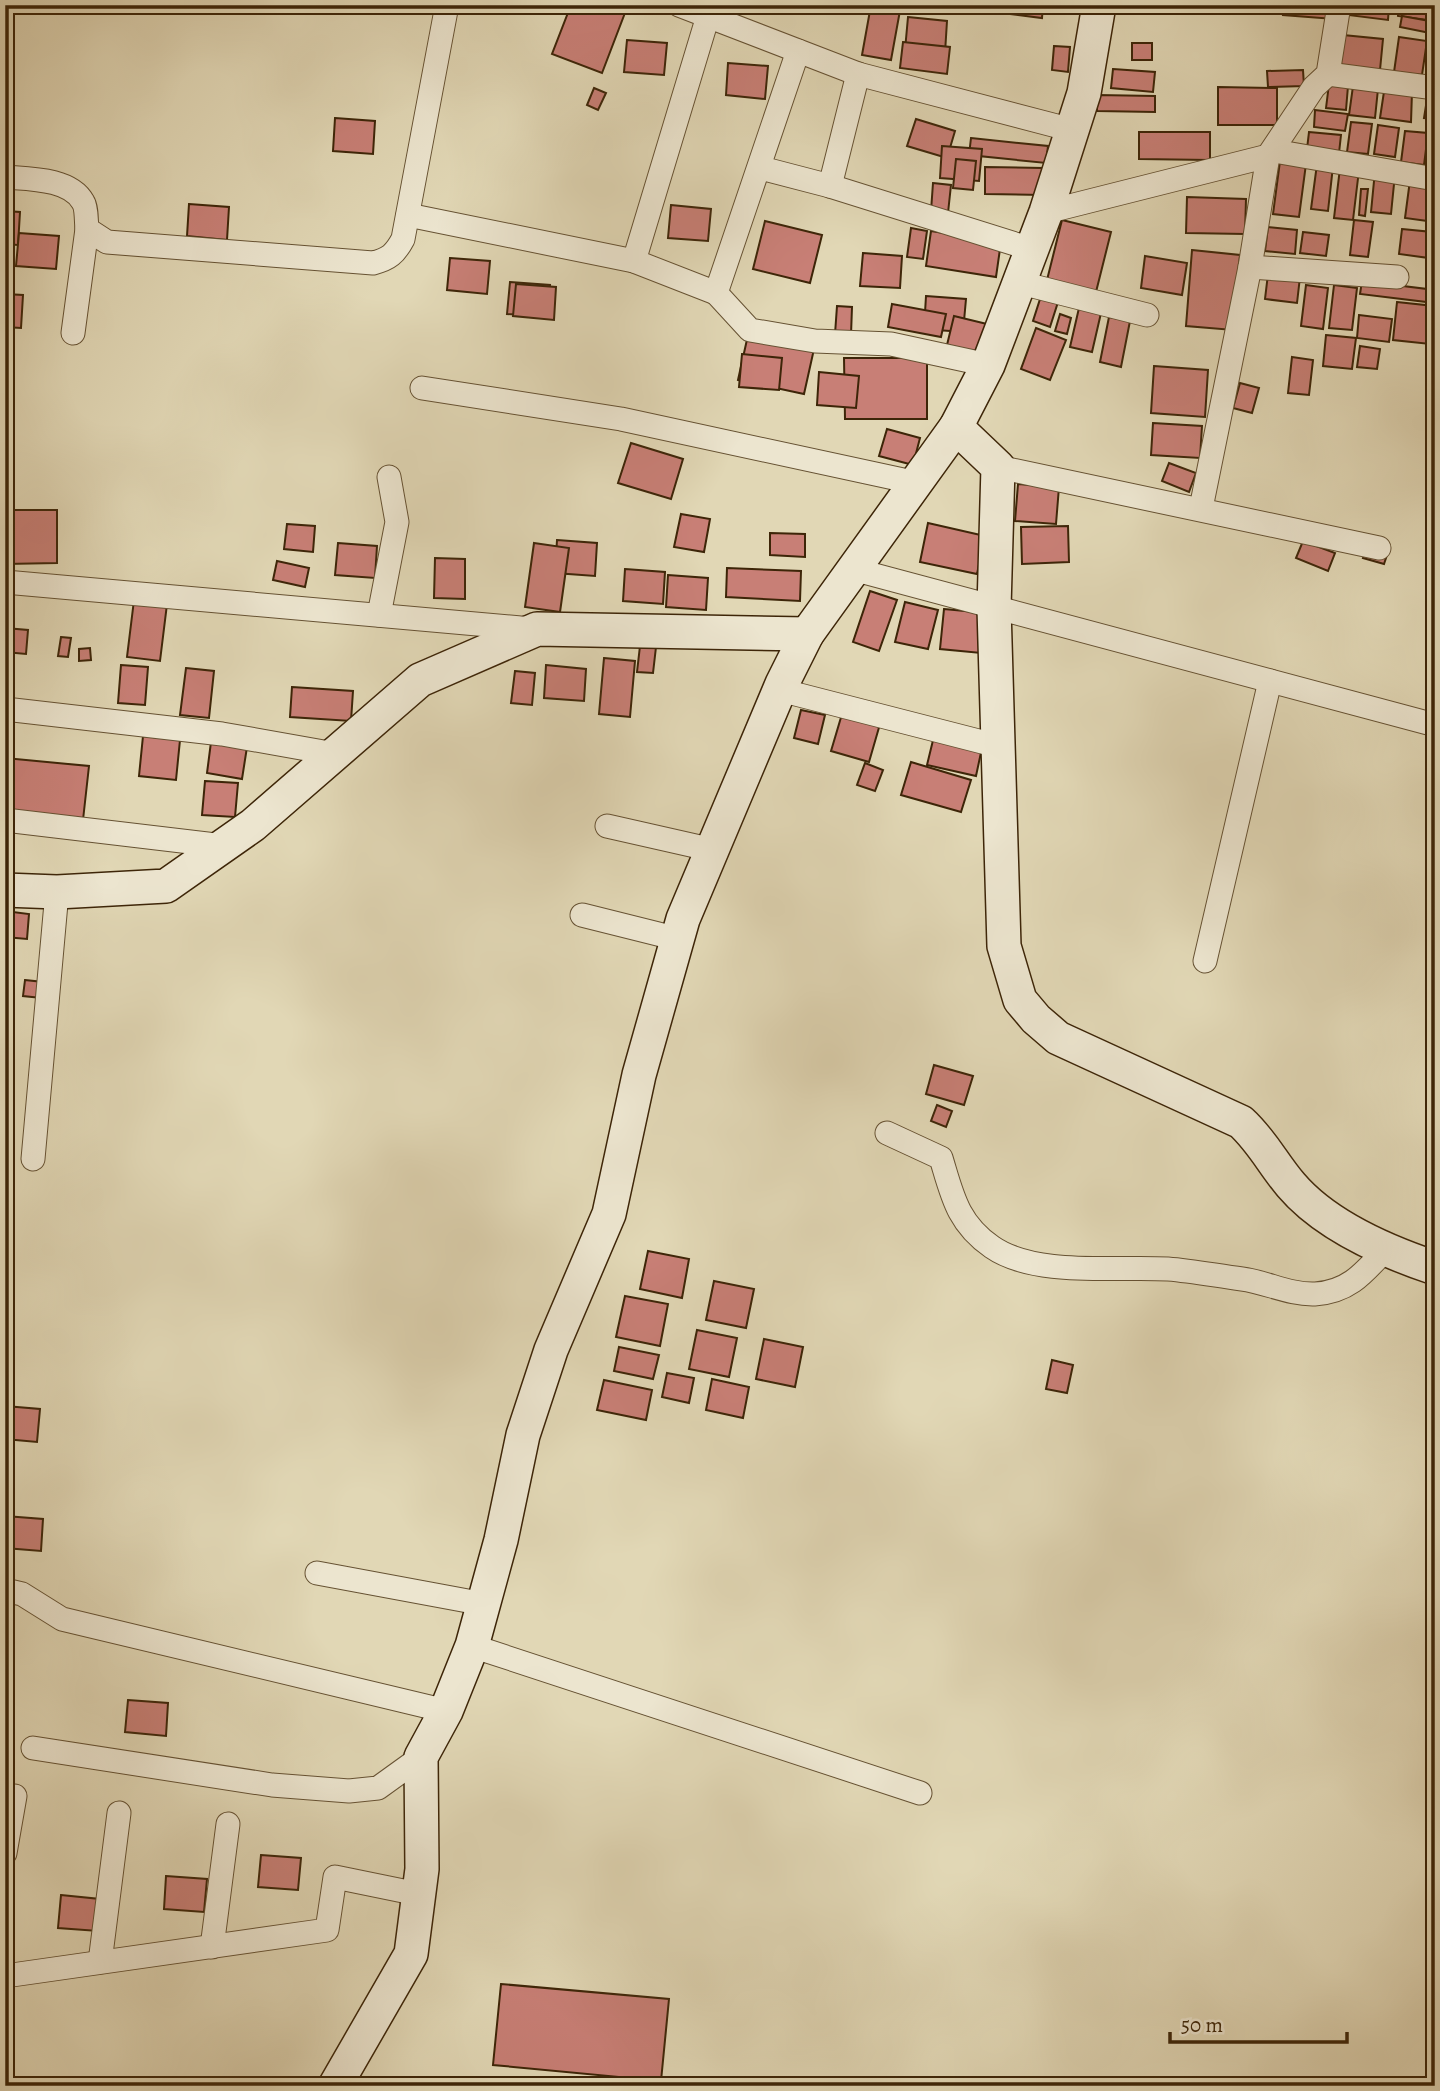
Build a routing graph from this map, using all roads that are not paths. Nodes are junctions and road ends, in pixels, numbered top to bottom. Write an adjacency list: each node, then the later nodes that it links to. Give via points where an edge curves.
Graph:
1 (447, 5): 17 (street)
2 (679, 5): 5 (street)
3 (1099, 5): 10 (street, via 1084,93)
4 (1339, 5): 8 (street)
5 (708, 16): 6 (street); 20 (street)
6 (798, 51): 7 (street); 12 (street)
7 (858, 74): 10 (street); 15 (street)
8 (1328, 74): 9 (street); 11 (street, via 1314,87)
9 (1435, 88)
10 (1072, 130): 16 (street)
11 (1271, 153): 14 (street); 16 (street); 21 (street)
12 (761, 168): 15 (street); 24 (street)
13 (5, 177): 18 (street, via 40,180 74,193 84,202)
14 (1435, 179)
15 (830, 186): 19 (street)
16 (1046, 212): 19 (street)
17 (408, 215): 18 (street, via 396,254 373,263 107,242); 20 (street)
18 (88, 229): 26 (street)
19 (1031, 249): 23 (street)
20 (634, 261): 24 (street)
21 (1250, 267): 22 (street); 33 (street)
22 (1397, 276)
23 (1021, 283): 25 (street); 27 (street)
24 (716, 293): 27 (street, via 750,330 815,341 891,344)
25 (1147, 316)
26 (73, 333)
27 (988, 365): 29 (street)
28 (422, 388): 32 (street, via 621,419)
29 (956, 427): 30 (street); 32 (street)
30 (998, 467): 33 (street); 37 (street)
31 (389, 477): 38 (street, via 397,522)
32 (917, 483): 35 (street)
33 (1201, 508): 34 (street)
34 (1379, 548)
35 (856, 570): 37 (street); 40 (street)
36 (5, 582): 38 (street)
37 (994, 608): 41 (street); 45 (street)
38 (379, 615): 39 (street)
39 (537, 629): 40 (street); 46 (street, via 420,680)
40 (807, 634): 42 (street)
41 (1270, 681): 44 (street); 55 (street)
42 (779, 690): 45 (street); 50 (street)
43 (5, 709): 46 (street, via 222,734)
44 (1435, 725)
45 (998, 746): 58 (street, via 1004,946 1020,1000 1058,1038 1241,1122 1291,1186)
46 (335, 754): 49 (street)
47 (5, 820): 49 (street)
48 (607, 826): 50 (street)
49 (224, 845): 52 (street, via 166,886)
50 (713, 850): 54 (street)
51 (5, 890): 52 (street)
52 (57, 892): 57 (street)
53 (582, 915): 54 (street)
54 (678, 940): 62 (street, via 639,1075 609,1214 551,1350 523,1435)
55 (1205, 961)
56 (887, 1133): 58 (street, via 941,1158 952,1201 991,1247 1036,1264 1170,1269 1313,1294 1356,1282)
57 (33, 1159)
58 (1384, 1251): 59 (street)
59 (1435, 1268)
60 (317, 1573): 62 (street)
61 (5, 1590): 64 (street, via 22,1594 62,1619)
62 (484, 1604): 63 (street)
63 (472, 1646): 64 (street); 67 (street)
64 (446, 1710): 66 (street)
65 (33, 1748): 66 (street, via 272,1785 349,1791 378,1788)
66 (421, 1756): 72 (street)
67 (920, 1793)
68 (15, 1796): 71 (street)
69 (119, 1813): 74 (street)
70 (228, 1824): 73 (street)
71 (5, 1853)
72 (418, 1894): 73 (street, via 335,1877 327,1930); 76 (street, via 411,1954)
73 (212, 1947): 74 (street)
74 (100, 1962): 75 (street)
75 (5, 1976)
76 (335, 2086)

